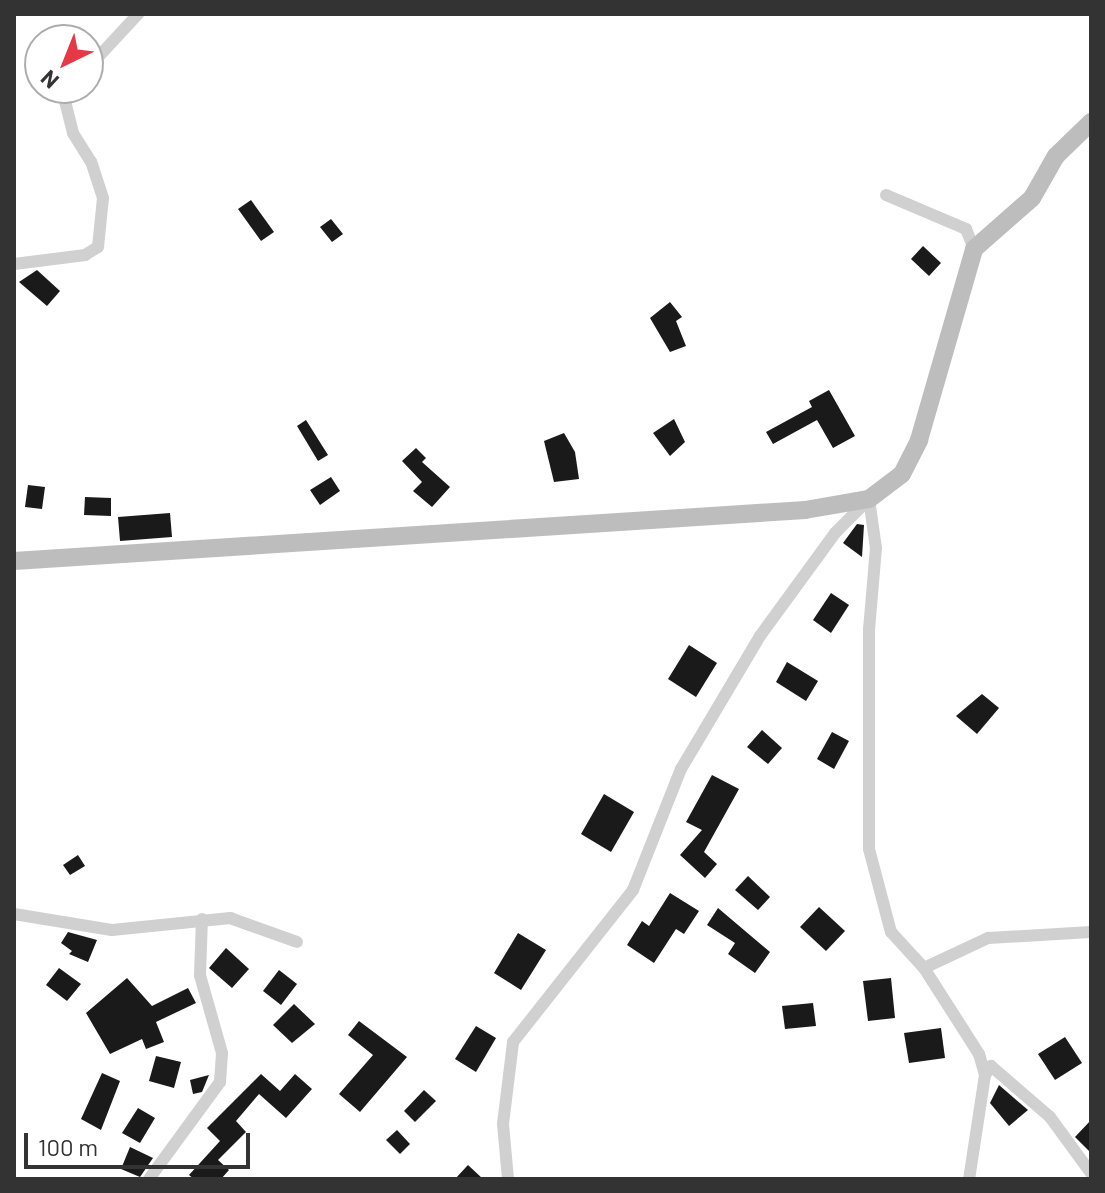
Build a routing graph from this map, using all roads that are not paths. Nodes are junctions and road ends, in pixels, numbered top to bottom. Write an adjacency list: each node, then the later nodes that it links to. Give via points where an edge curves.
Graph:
1 (138, 14): 2 (street)
2 (104, 51)
3 (66, 104): 7 (street, via 103,198 98,247 85,255)
4 (1091, 122): 6 (street, via 1056,156 1032,198)
5 (886, 195): 6 (street, via 966,229)
6 (974, 249): 8 (street, via 919,440 902,474)
7 (14, 264)
8 (869, 499): 9 (street, via 805,510); 14 (street, via 876,548 869,630 869,849 891,932); 18 (street, via 835,533 760,636 681,769 633,890 513,1042 503,1124)
9 (14, 561)
10 (14, 914): 11 (street, via 112,930)
11 (202, 919): 13 (street, via 230,918); 17 (street, via 200,975 222,1053 220,1082)
12 (1091, 932): 14 (street, via 988,938)
13 (297, 942)
14 (924, 968): 15 (street, via 979,1054)
15 (985, 1075): 16 (street, via 991,1066 1050,1117); 19 (street)
16 (1091, 1173)
17 (149, 1179)
18 (508, 1179)
19 (969, 1179)

